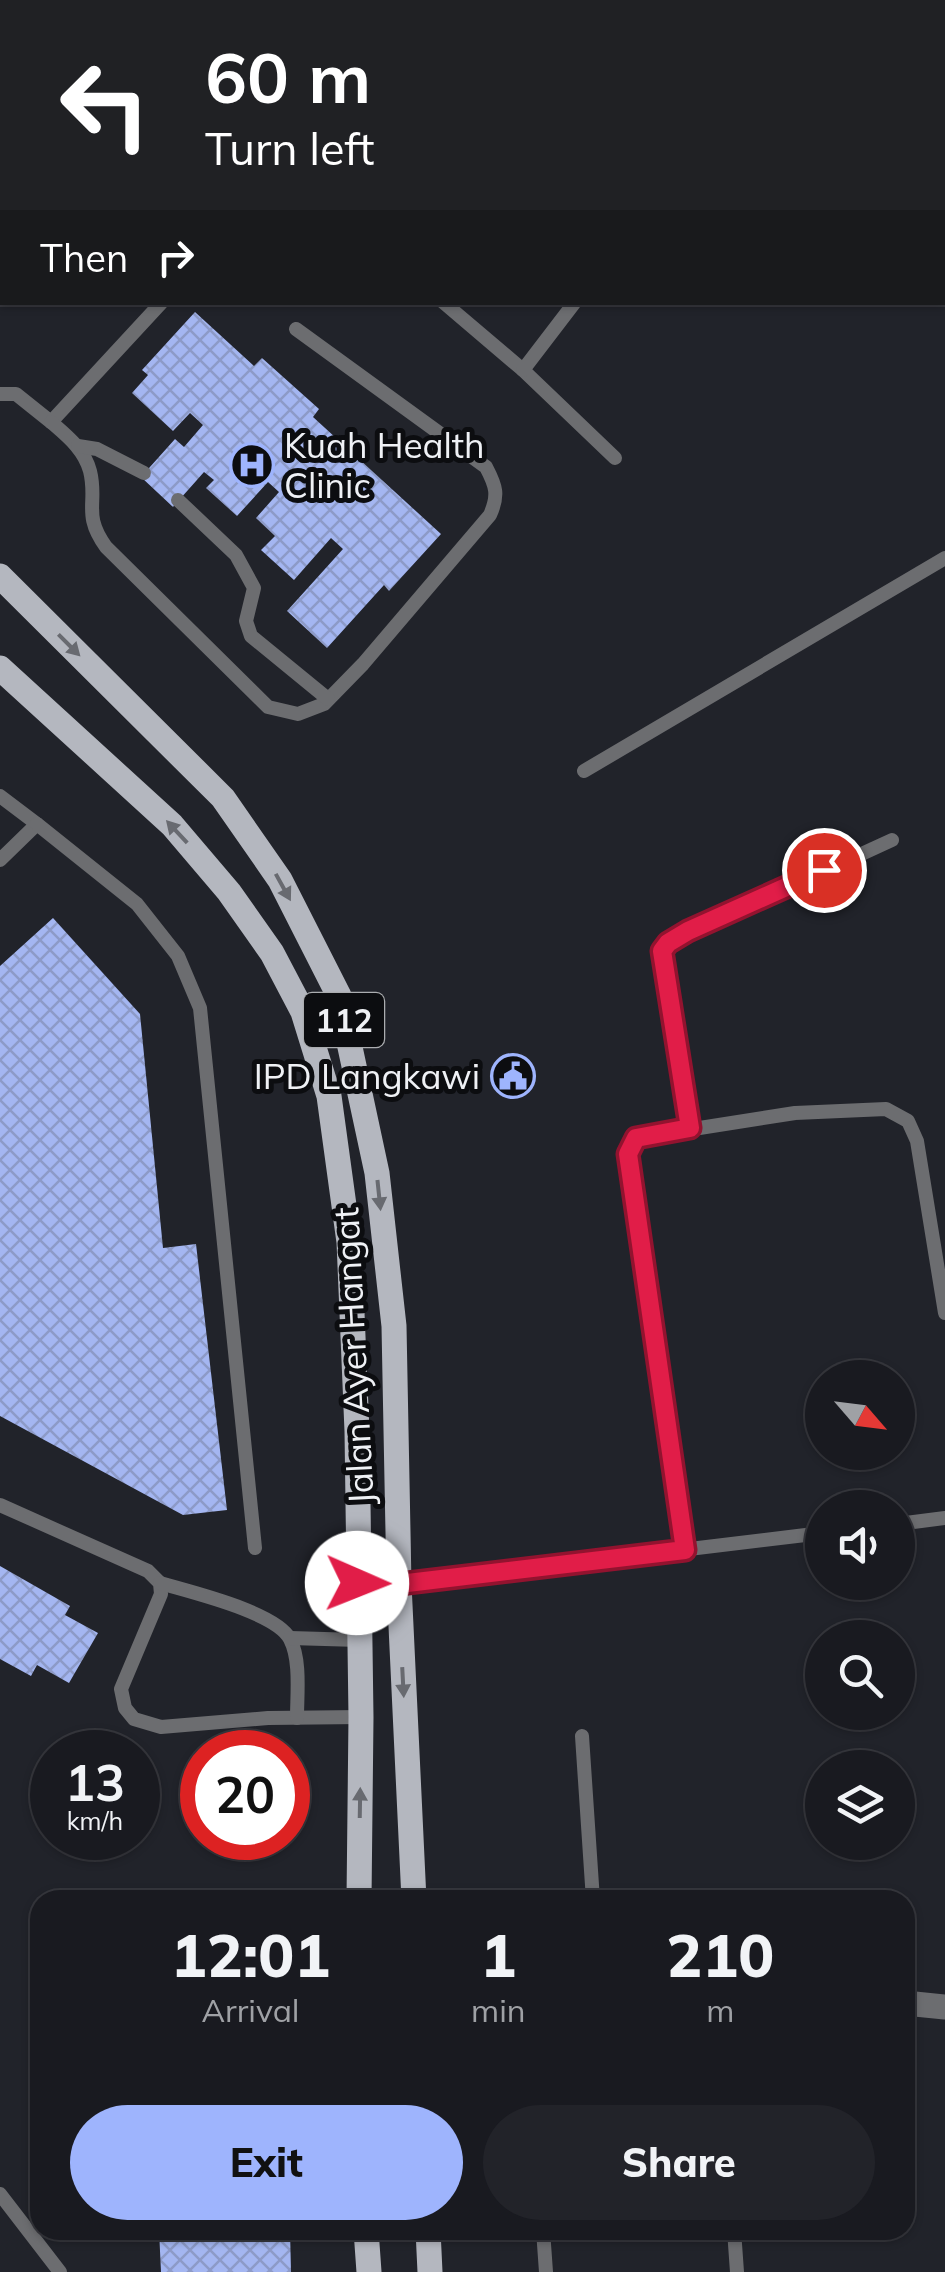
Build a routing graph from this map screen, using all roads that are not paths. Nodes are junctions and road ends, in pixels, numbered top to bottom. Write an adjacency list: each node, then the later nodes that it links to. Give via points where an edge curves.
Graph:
1 (159, 305): 7 (lane)
2 (447, 305): 5 (lane)
3 (572, 305): 5 (lane)
4 (296, 328): 15 (lane, via 486,467 497,487 490,515)
5 (524, 370): 9 (lane)
6 (0, 394): 7 (lane, via 16,394)
7 (51, 422): 8 (lane)
8 (78, 446): 10 (lane); 15 (lane, via 90,473 93,529 106,547 268,707 298,714)
9 (615, 458)
10 (144, 473)
11 (178, 500): 15 (lane, via 236,555 254,588 246,622 251,636)
12 (945, 558): 16 (lane)
13 (0, 576): 31 (main road, Jalan Ayer Hangat / 112, one-way to 31, via 223,798 280,880 339,996 377,1173 394,1326)
14 (0, 668): 30 (main road, Jalan Ayer Hangat / 112, one-way to 14, via 349,1242 329,1096 303,1012 251,922 172,825)
15 (328, 699)
16 (584, 771)
17 (0, 796): 18 (lane)
18 (36, 824): 20 (lane); 27 (lane, via 137,904 178,956 200,1008)
19 (892, 840): 21 (lane, via 668,943 661,959)
20 (0, 860)
21 (690, 1128): 22 (lane, via 796,1112 886,1109 908,1120); 28 (lane, via 636,1138 628,1154)
22 (945, 1313)
23 (0, 1504): 29 (lane, via 148,1571)
24 (945, 1518): 25 (lane)
25 (915, 1522)
26 (805, 1535): 28 (lane)
27 (254, 1548)
28 (685, 1550): 31 (lane)
29 (160, 1583): 32 (lane, via 242,1608); 35 (lane, via 121,1689 134,1719 161,1727)
30 (357, 1583): 31 (lane); 33 (main road, Jalan Ayer Hangat / 112)
31 (399, 1584): 38 (main road, Jalan Ayer Hangat / 112, one-way to 38)
32 (290, 1638): 33 (lane); 35 (lane)
33 (359, 1640): 34 (main road, Jalan Ayer Hangat / 112)
34 (362, 1717): 35 (lane); 37 (main road, Jalan Ayer Hangat / 112, one-way to 34)
35 (297, 1718)
36 (582, 1736): 39 (lane)
37 (359, 1890)
38 (414, 1890)
39 (592, 1890)
40 (915, 2003): 41 (street)
41 (945, 2006)
42 (0, 2194): 43 (lane)
43 (30, 2233)
44 (35, 2240): 49 (lane)
45 (367, 2240): 50 (main road)
46 (428, 2240): 51 (main road)
47 (544, 2240): 52 (lane)
48 (734, 2240): 53 (lane)
49 (60, 2272)
50 (369, 2272)
51 (430, 2272)
52 (546, 2272)
53 (736, 2272)

